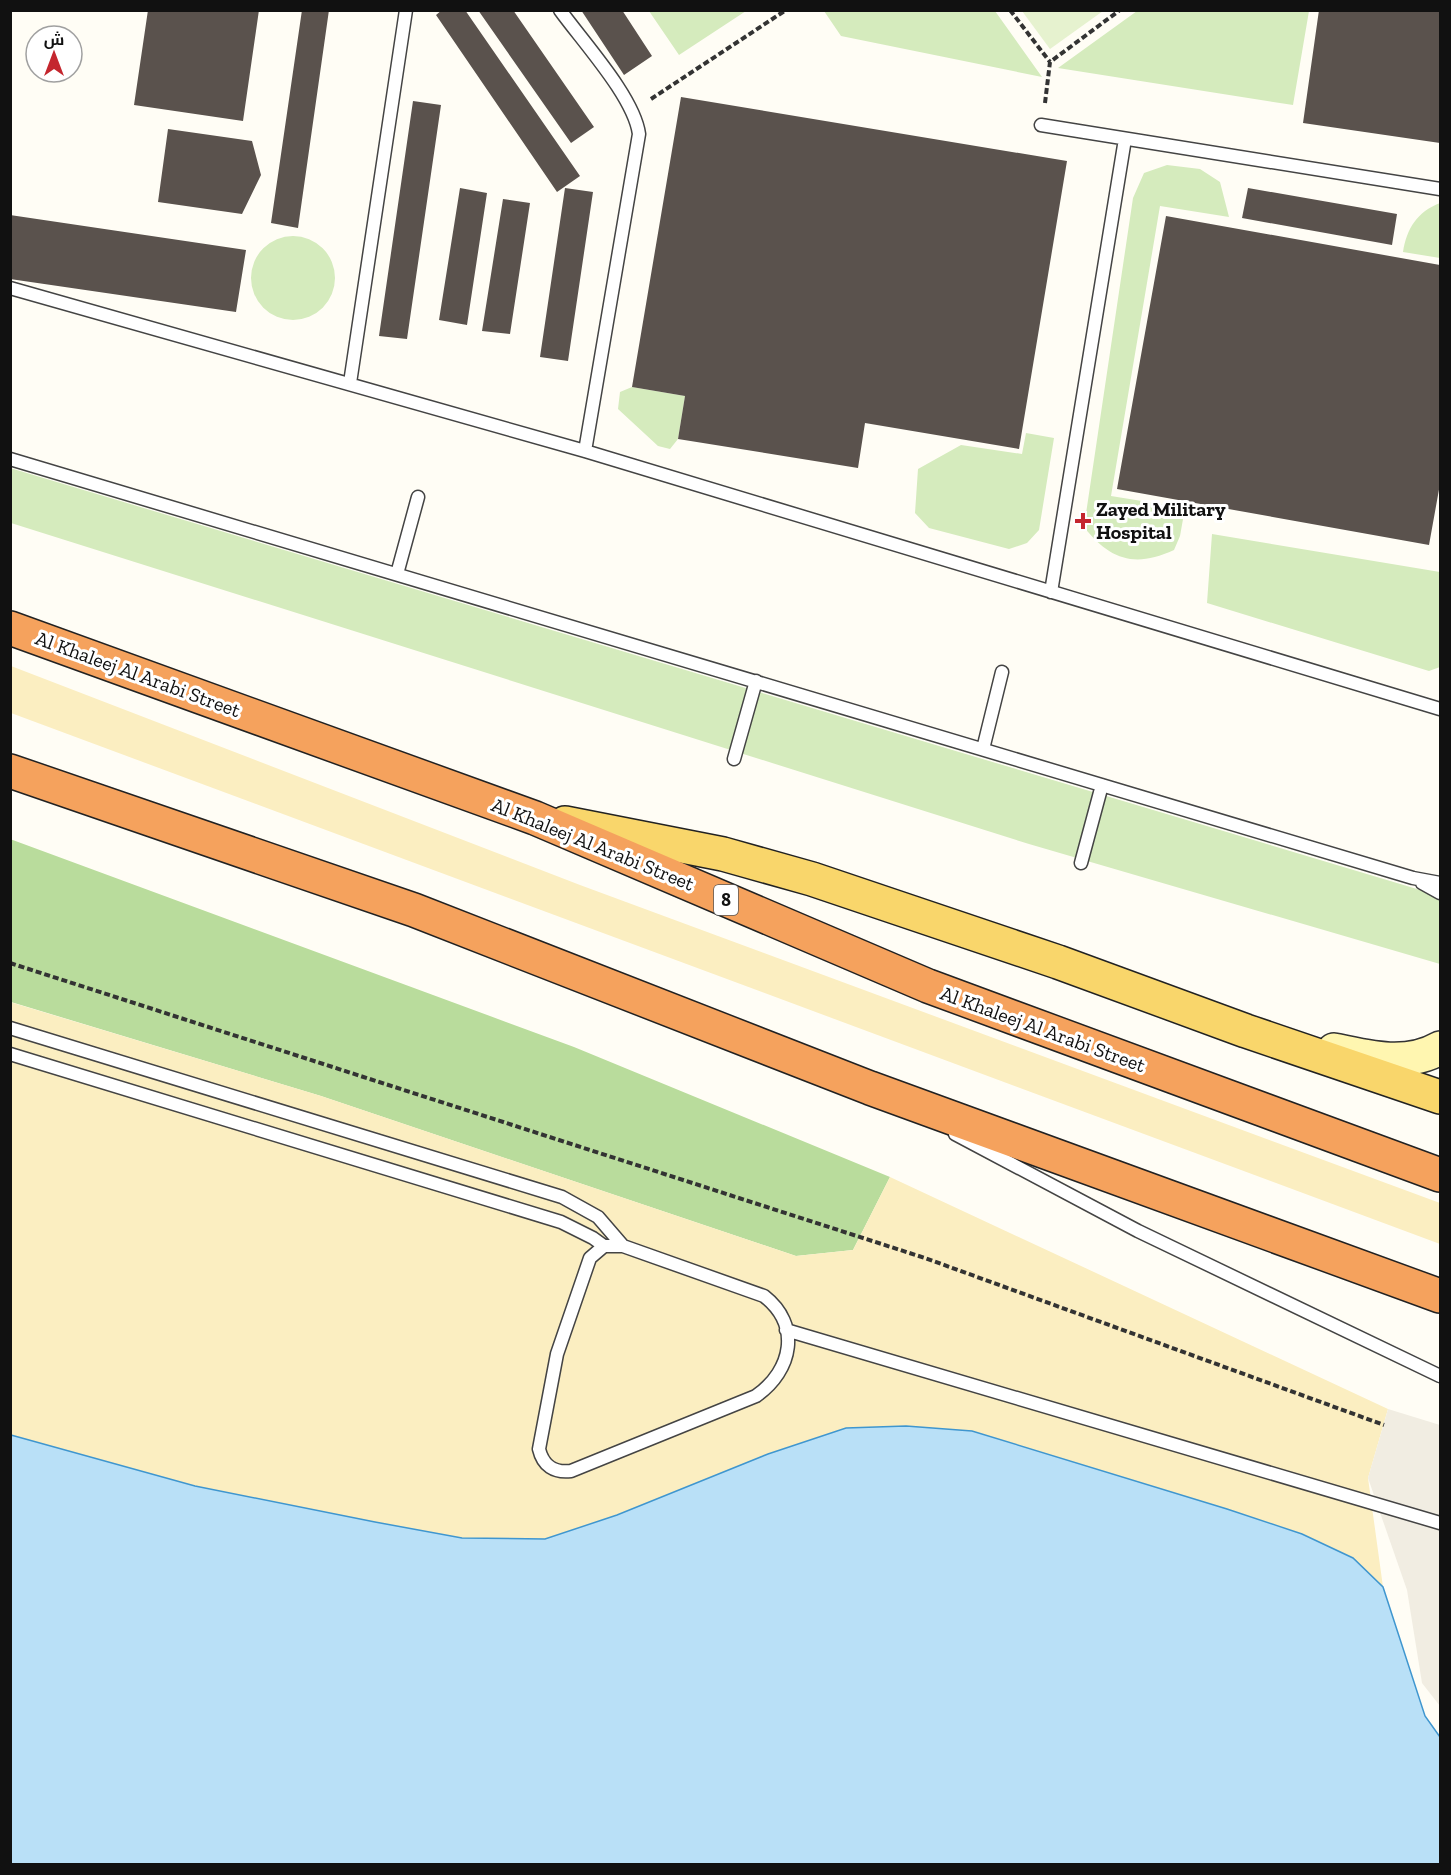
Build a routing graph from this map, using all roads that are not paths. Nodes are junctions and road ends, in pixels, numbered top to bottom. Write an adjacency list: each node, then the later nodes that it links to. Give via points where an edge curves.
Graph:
1 (406, 10): 7 (lane)
2 (560, 10): 8 (lane, via 633,111 639,134)
3 (1041, 125): 4 (lane)
4 (1125, 139): 5 (lane); 12 (lane)
5 (1440, 189)
6 (10, 288): 7 (lane)
7 (350, 383): 8 (lane)
8 (585, 451): 12 (lane)
9 (10, 459): 11 (lane)
10 (418, 497): 11 (lane)
11 (397, 574): 15 (lane)
12 (1051, 592): 16 (lane)
13 (10, 628): 21 (highway, Al Khaleej Al Arabi Street / 8)
14 (1002, 672): 17 (lane)
15 (756, 681): 17 (lane); 18 (lane)
16 (1440, 709)
17 (982, 750): 20 (lane)
18 (734, 759)
19 (10, 771): 30 (highway, via 414,910)
20 (1102, 785): 22 (lane); 23 (lane)
21 (535, 818): 27 (main road, via 723,854 812,879); 32 (highway, Al Khaleej Al Arabi Street / 8, via 928,986)
22 (1082, 863)
23 (1413, 878): 24 (lane); 25 (lane)
24 (1440, 883)
25 (1440, 893)
26 (10, 1028): 34 (lane, via 562,1197 598,1217)
27 (1246, 1031): 28 (street, via 1390,1060 1413,1058); 31 (main road)
28 (1440, 1048)
29 (10, 1054): 33 (lane, via 561,1222)
30 (870, 1088): 35 (highway); 37 (lane, via 1138,1231)
31 (1440, 1097)
32 (1440, 1175)
33 (604, 1246): 34 (lane); 36 (lane, via 590,1258 553,1371 539,1449 553,1469 571,1471 756,1396 767,1389 782,1367 787,1352)
34 (623, 1246): 36 (lane, via 764,1296 778,1307)
35 (1440, 1296)
36 (786, 1330): 38 (lane)
37 (1440, 1376)
38 (1440, 1523)

